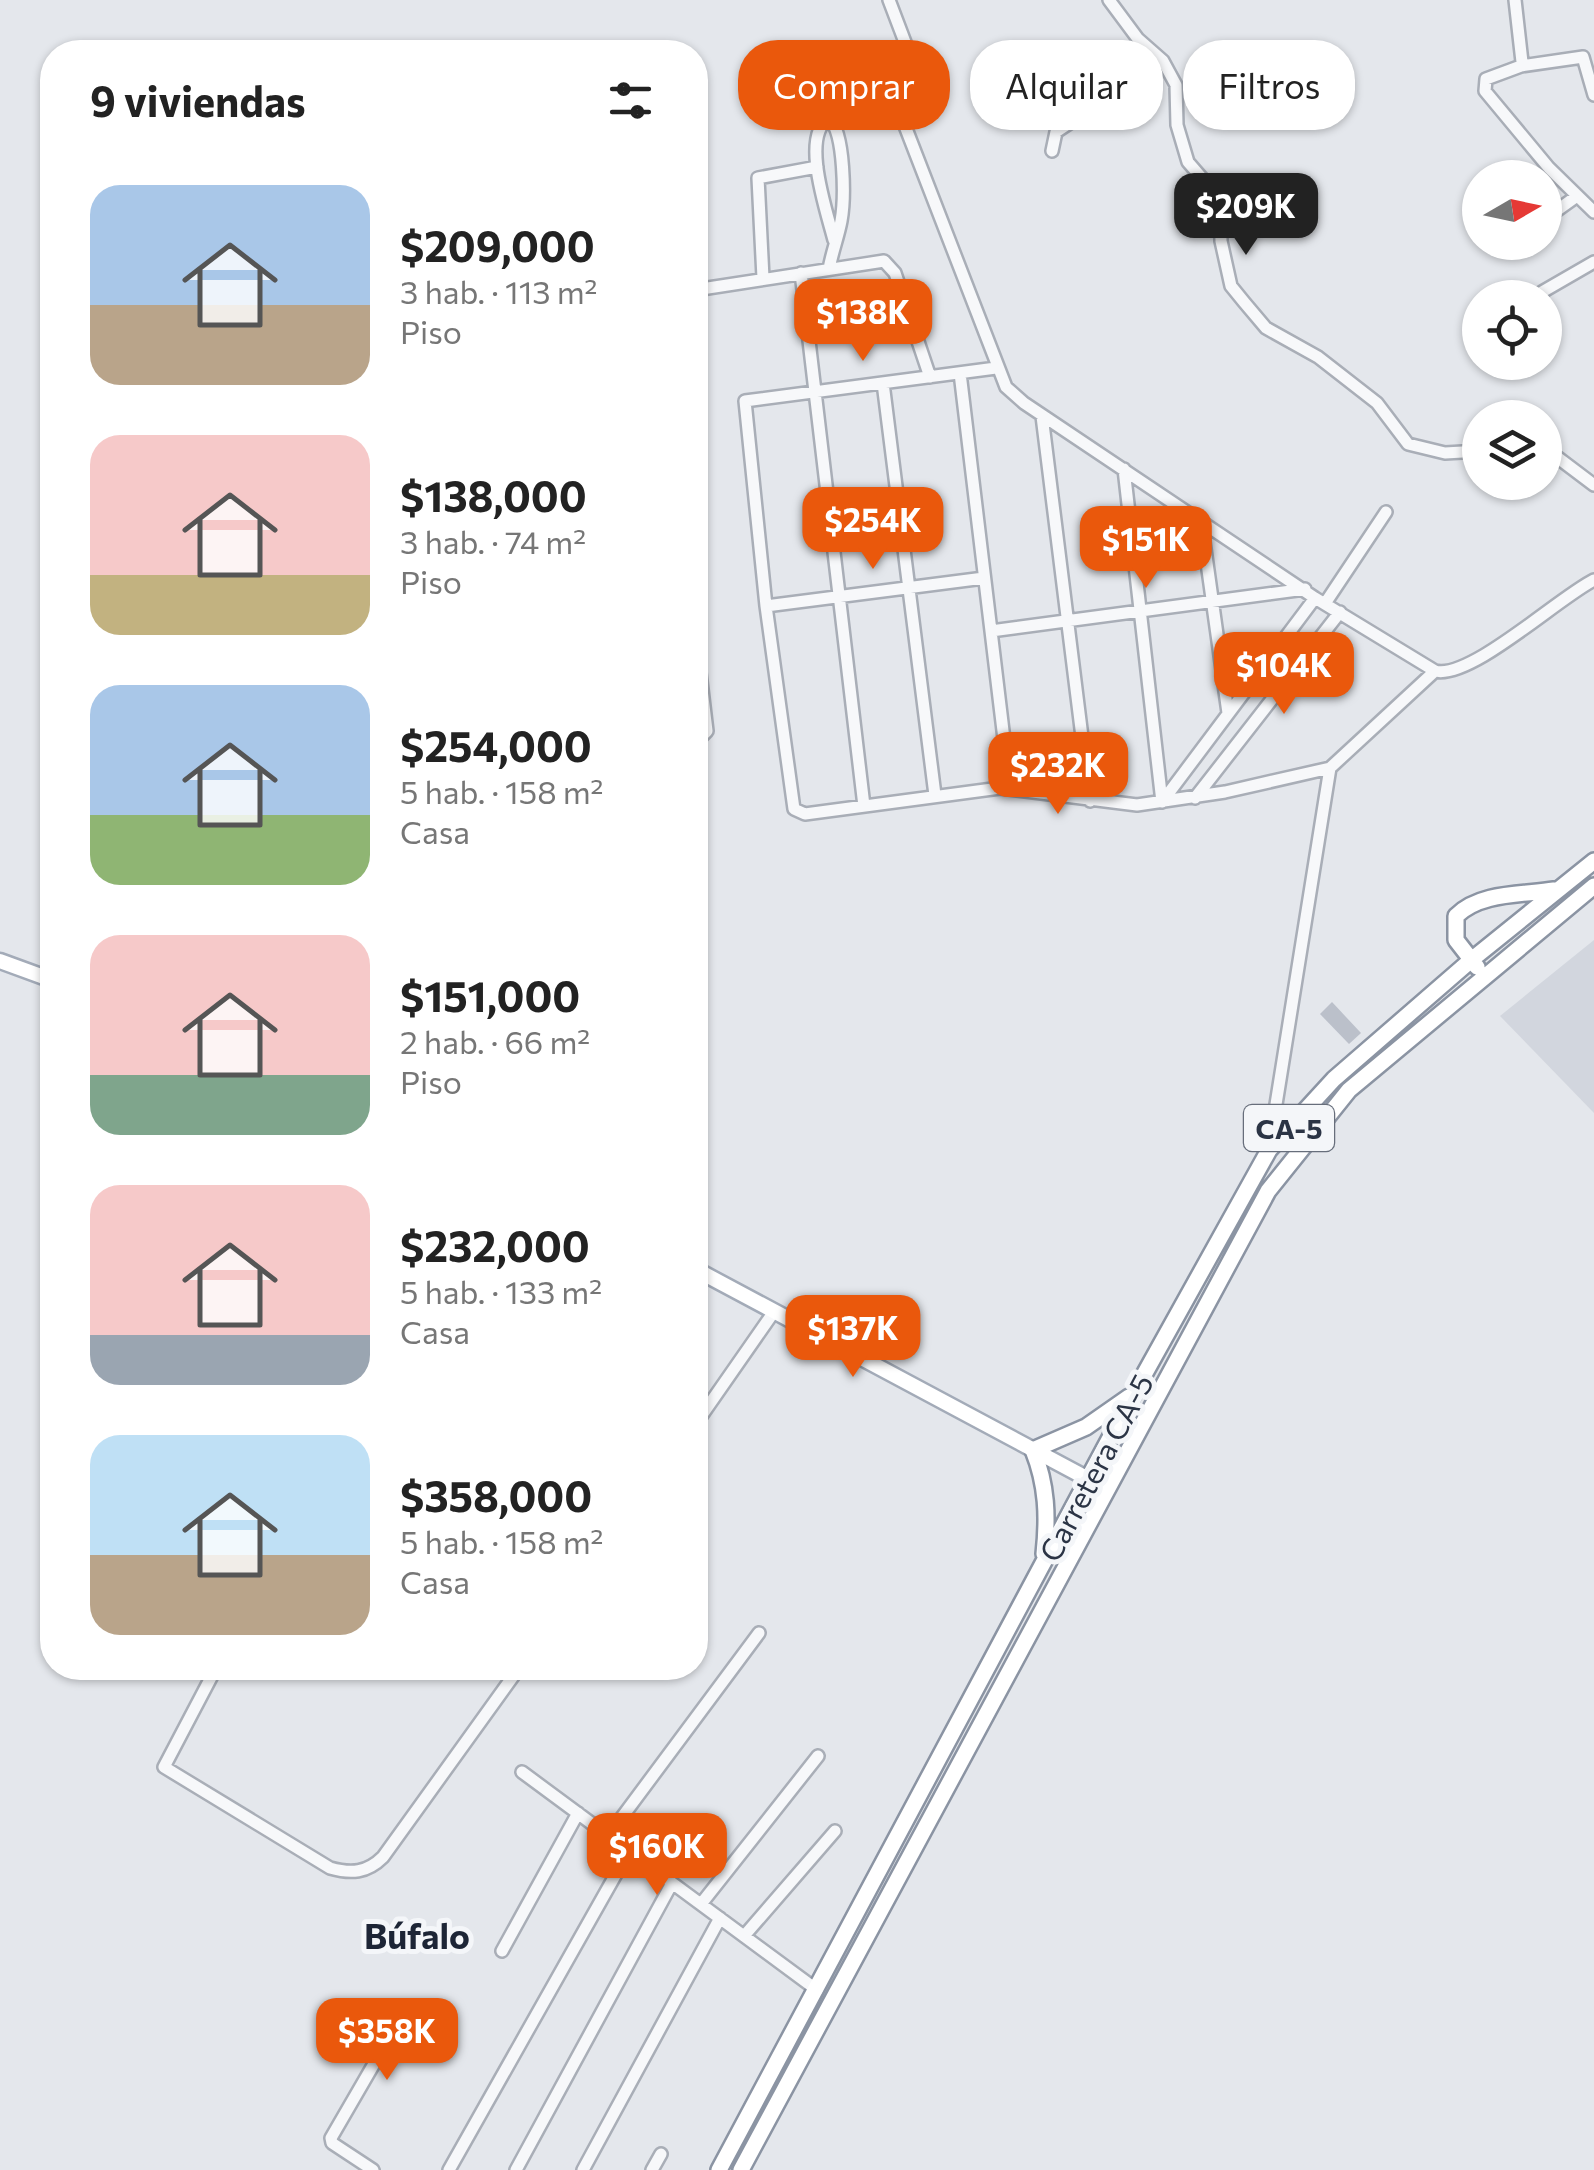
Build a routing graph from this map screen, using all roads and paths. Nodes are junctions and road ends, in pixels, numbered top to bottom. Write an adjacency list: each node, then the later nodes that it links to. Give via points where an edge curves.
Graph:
1 (889, 0): 19 (street, via 919,79 915,91 900,99 900,113)
2 (1109, 0): 4 (street)
3 (1515, 0): 5 (street)
4 (1164, 61): 7 (street, via 1056,132); 25 (street, via 1176,85 1188,162 1220,199 1231,286 1266,328 1318,357 1377,403 1408,444)
5 (1521, 66): 6 (street, via 1582,57); 9 (street, via 1486,79 1486,91)
6 (1594, 95)
7 (1052, 151)
8 (817, 167): 12 (street); 12 (street, via 818,137 829,118 838,133 842,172); 16 (street, via 758,178)
9 (1577, 196): 10 (street); 11 (street)
10 (1562, 207)
11 (1594, 212)
12 (834, 240): 14 (street)
13 (1594, 262): 17 (street)
14 (829, 269): 15 (street); 21 (street, via 878,260 893,268)
15 (801, 273): 16 (street); 23 (street)
16 (764, 278): 18 (street)
17 (1562, 280)
18 (708, 288)
19 (996, 368): 20 (street); 24 (street, via 1006,387)
20 (960, 373): 21 (street); 31 (street)
21 (930, 377): 22 (street)
22 (884, 382): 23 (street); 33 (street)
23 (814, 390): 35 (street); 37 (street, via 755,397 744,406)
24 (1042, 416): 27 (street); 40 (street)
25 (1462, 452)
26 (1562, 461): 28 (street)
27 (1124, 469): 30 (street); 38 (street)
28 (1594, 485)
29 (1386, 512): 34 (street)
30 (1201, 520): 34 (street); 36 (street)
31 (984, 578): 33 (street); 41 (street)
32 (1594, 580): 42 (street, via 1471,664 1446,674)
33 (908, 588): 35 (street); 46 (street)
34 (1315, 596): 36 (street); 39 (street); 43 (street)
35 (838, 597): 37 (street); 50 (street)
36 (1212, 604): 38 (street); 43 (street)
37 (766, 606): 50 (street, via 794,810)
38 (1142, 612): 40 (street); 49 (street)
39 (1340, 612): 42 (street); 47 (street)
40 (1068, 624): 41 (street); 48 (street)
41 (991, 632): 45 (street)
42 (1435, 671): 44 (street)
43 (1228, 712): 49 (street)
44 (1330, 768): 47 (street); 58 (street)
45 (1010, 789): 46 (street); 48 (street)
46 (935, 794): 50 (street)
47 (1195, 798): 49 (street)
48 (1090, 801): 49 (street)
49 (1162, 802)
50 (864, 806)
51 (1594, 861): 53 (highway, Carretera CA-5 / CA-5)
52 (1594, 886): 56 (highway, Carretera CA-5 / CA-5)
53 (1558, 890): 55 (highway, Carretera CA-5 / CA-5); 55 (highway, via 1464,908 1456,916 1456,940)
54 (0, 960): 57 (main road)
55 (1470, 960): 56 (highway); 58 (highway, Carretera CA-5 / CA-5, via 1334,1078)
56 (1485, 974): 65 (highway, Carretera CA-5 / CA-5, via 1350,1090 1268,1191)
57 (40, 975)
58 (1269, 1150): 61 (highway, Carretera CA-5 / CA-5)
59 (708, 1276): 60 (main road)
60 (773, 1313): 62 (street); 63 (main road)
61 (1135, 1391): 63 (highway, via 1086,1427); 64 (highway, Carretera CA-5 / CA-5)
62 (708, 1407)
63 (1033, 1450): 64 (main road); 66 (highway, via 1048,1508)
64 (1089, 1479): 65 (main road); 66 (highway, Carretera CA-5 / CA-5)
65 (1105, 1488): 90 (highway, Carretera CA-5 / CA-5)
66 (1044, 1564): 81 (highway, Carretera CA-5 / CA-5)
67 (759, 1634): 74 (street)
68 (210, 1680): 69 (street, via 164,1766 344,1872 373,1867 383,1857)
69 (510, 1680)
70 (818, 1756): 77 (street)
71 (522, 1772): 72 (street)
72 (578, 1813): 74 (street); 80 (street)
73 (836, 1832): 79 (street)
74 (608, 1836): 75 (street)
75 (629, 1851): 76 (street); 85 (street)
76 (672, 1883): 77 (street); 86 (street)
77 (701, 1904): 78 (street)
78 (720, 1918): 79 (street); 87 (street)
79 (744, 1936): 81 (street)
80 (502, 1951)
81 (817, 1990): 89 (highway, Carretera CA-5 / CA-5)
82 (404, 2012): 84 (street, via 331,2138)
83 (661, 2154): 88 (street)
84 (373, 2170)
85 (449, 2170)
86 (516, 2170)
87 (584, 2170)
88 (652, 2170)
89 (719, 2170)
90 (741, 2170)

